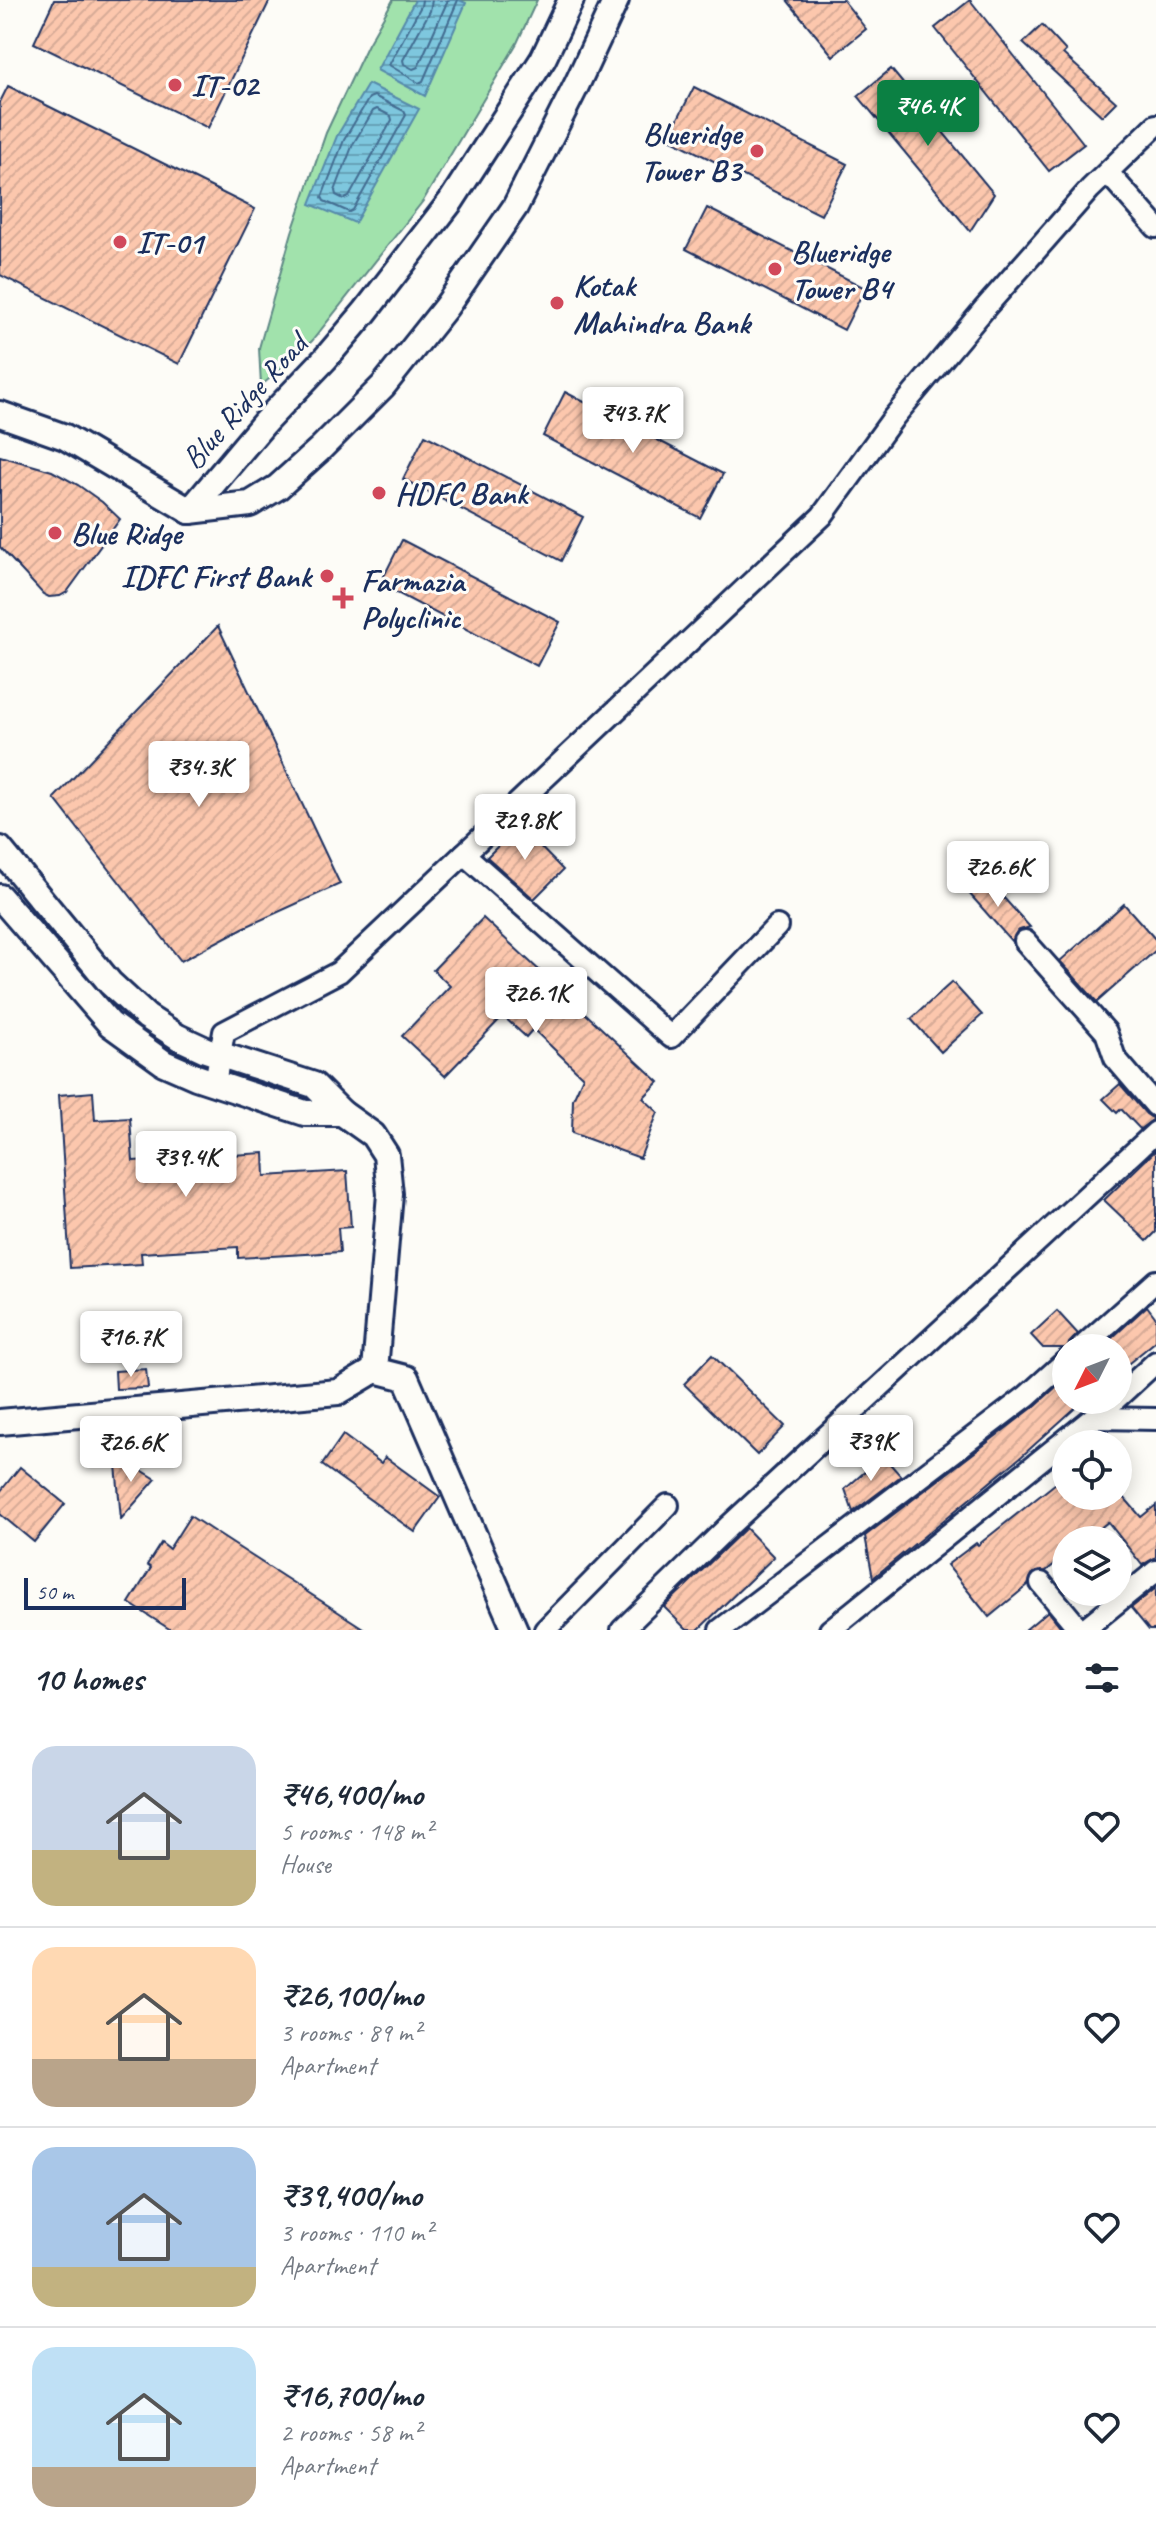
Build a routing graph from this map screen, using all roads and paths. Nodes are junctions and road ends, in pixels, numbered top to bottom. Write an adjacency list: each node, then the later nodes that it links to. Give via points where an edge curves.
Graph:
1 (571, 0): 7 (street, Blue Ridge Road, via 543,59 451,201 355,324)
2 (616, 0): 7 (street, Blue Ridge Road, via 515,207 383,386 278,487 250,504)
3 (1156, 125): 4 (street)
4 (1109, 174): 5 (street); 9 (street, via 985,308 894,417 822,516)
5 (1156, 227)
6 (0, 414): 7 (street, via 65,437)
7 (190, 511)
8 (0, 849): 13 (street, via 129,1003 178,1037)
9 (464, 854): 11 (street, via 671,1037); 13 (street, via 339,972 224,1032)
10 (0, 897): 14 (street, via 110,1024 164,1063)
11 (777, 926)
12 (1025, 941): 15 (street, via 1106,1032 1115,1058)
13 (220, 1054): 14 (street); 16 (street, via 314,1085)
14 (215, 1083): 16 (street, via 305,1113)
15 (1156, 1106)
16 (342, 1113): 21 (street, via 373,1135 386,1155 390,1194)
17 (1156, 1132): 33 (street)
18 (1156, 1281): 19 (street)
19 (1097, 1334)
20 (1156, 1362): 23 (street)
21 (375, 1370): 27 (street, via 338,1392); 31 (street, via 406,1378)
22 (1052, 1374): 34 (street)
23 (1132, 1384)
24 (1099, 1414): 25 (street)
25 (1095, 1418): 26 (street); 35 (street)
26 (1156, 1419)
27 (0, 1422)
28 (668, 1505): 32 (street)
29 (1156, 1571): 36 (street)
30 (1041, 1583): 36 (street)
31 (515, 1630)
32 (545, 1630)
33 (622, 1630)
34 (720, 1630)
35 (830, 1630)
36 (1081, 1630)

